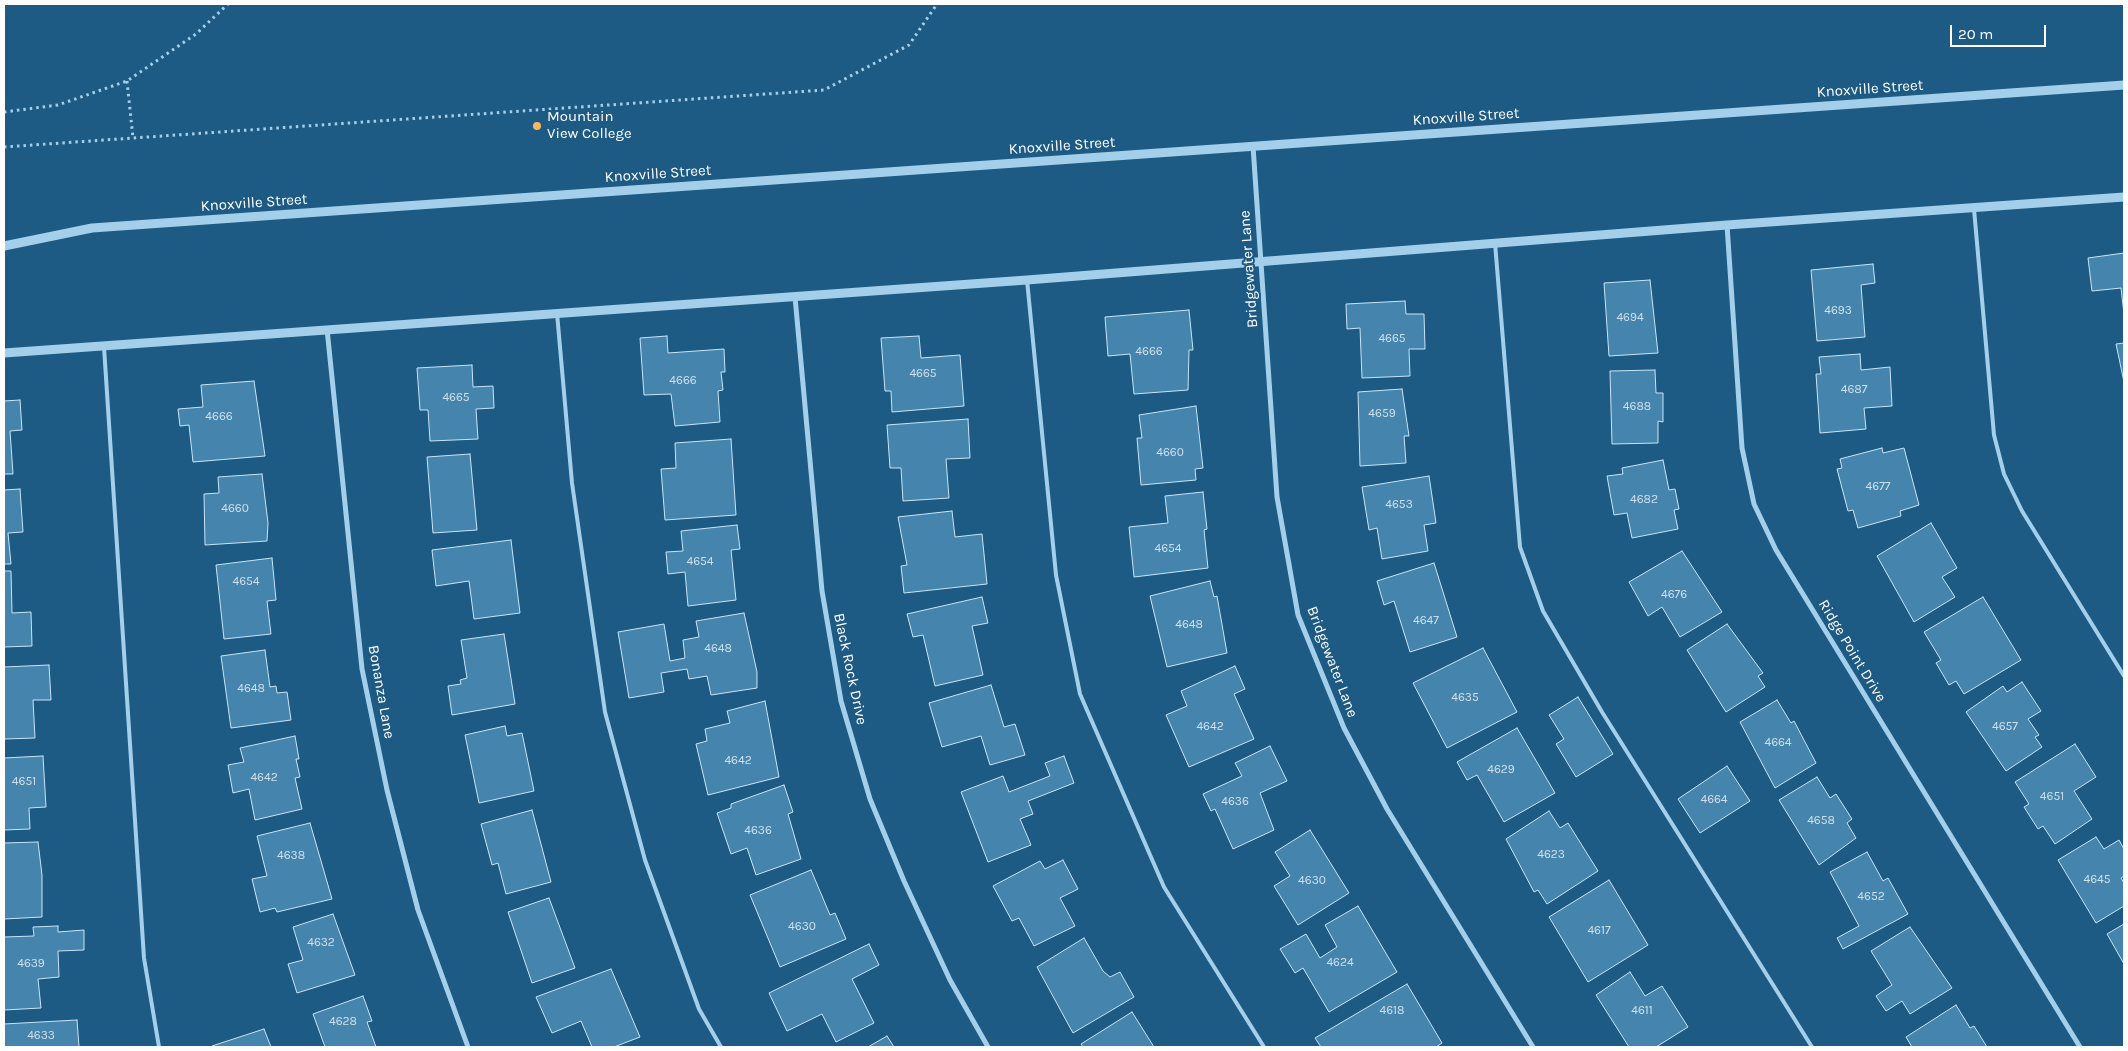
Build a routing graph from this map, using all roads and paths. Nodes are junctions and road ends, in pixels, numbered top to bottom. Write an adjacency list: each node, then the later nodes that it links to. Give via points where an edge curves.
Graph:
1 (228, 4): 3 (path, via 196,34)
2 (937, 4): 6 (path, via 909,45 824,90)
3 (127, 81): 5 (path, via 58,105); 6 (path)
4 (2124, 84): 7 (street, Knoxville Street)
5 (4, 112)
6 (133, 138): 8 (path)
7 (1253, 146): 13 (street, Knoxville Street, via 92,228); 14 (street, Bridgewater Lane)
8 (4, 147)
9 (2124, 197): 10 (street)
10 (1974, 207): 11 (street); 21 (lane, via 1994,435 2004,474 2022,511)
11 (1727, 225): 12 (street); 29 (street, Ridge Point Drive, via 1742,448 1754,504 1776,550)
12 (1495, 243): 14 (street); 28 (lane, via 1520,547 1543,611 1602,712)
13 (4, 246)
14 (1261, 262): 15 (street); 27 (street, Bridgewater Lane, via 1277,497 1298,616 1344,728)
15 (1027, 280): 16 (street); 26 (lane, via 1056,575 1080,694 1164,887)
16 (795, 297): 17 (street); 25 (street, Black Rock Drive, via 822,591 841,701 870,799 904,881 950,980)
17 (557, 313): 18 (street); 24 (lane, via 572,483 605,712 645,860 699,1009)
18 (328, 329): 19 (street); 23 (street, Bonanza Lane, via 362,669 387,790 418,910)
19 (104, 345): 20 (street); 22 (lane, via 144,958)
20 (4, 353)
21 (2124, 676)
22 (160, 1047)
23 (468, 1047)
24 (721, 1047)
25 (988, 1047)
26 (1264, 1047)
27 (1532, 1047)
28 (1812, 1047)
29 (2080, 1047)

